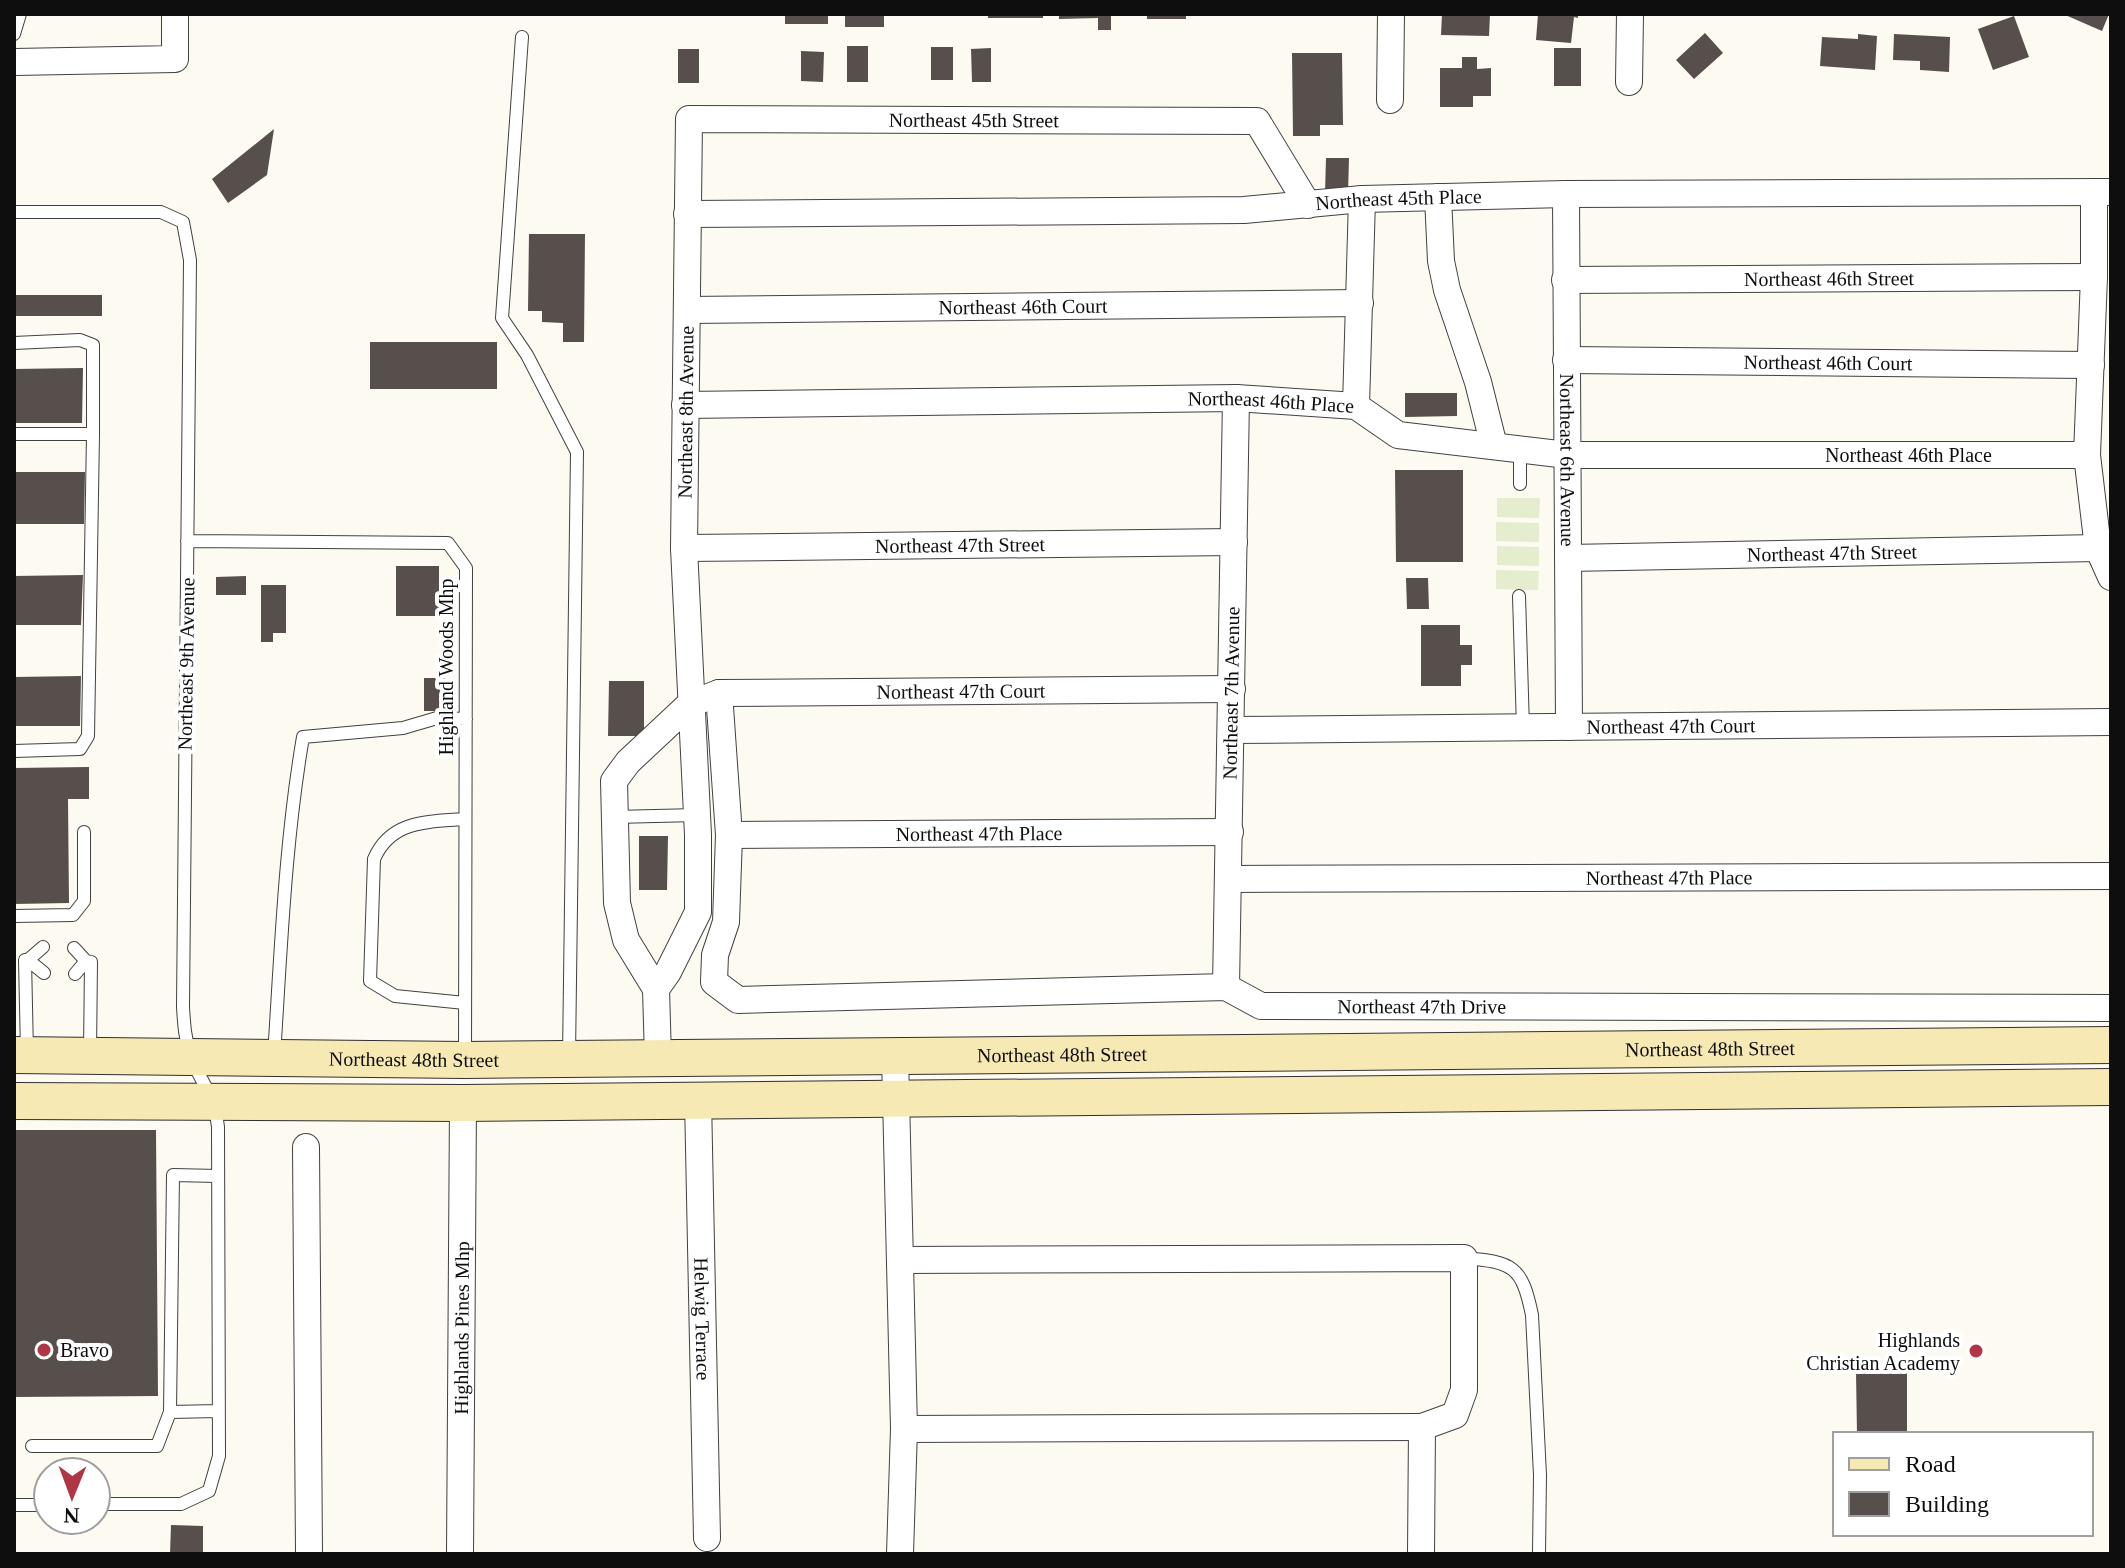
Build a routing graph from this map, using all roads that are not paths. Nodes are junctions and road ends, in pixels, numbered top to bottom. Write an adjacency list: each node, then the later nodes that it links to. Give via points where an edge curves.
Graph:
1 (20, 14): 5 (lane)
2 (175, 14): 7 (street, via 175,59)
3 (1391, 14): 9 (street)
4 (1630, 14): 8 (street)
5 (14, 34)
6 (522, 37): 78 (lane, via 502,318 577,452)
7 (14, 62)
8 (1629, 82)
9 (1390, 100)
10 (689, 119): 15 (street, Northeast 45th Street, via 1257,121); 17 (street, Northeast 8th Avenue)
11 (2102, 192): 12 (street, Northeast 45th Place); 18 (street)
12 (1566, 194): 13 (street, Northeast 45th Place); 19 (street, Northeast 6th Avenue)
13 (1438, 197): 14 (street, Northeast 45th Place); 30 (street, via 1447,290)
14 (1362, 199): 15 (street, Northeast 45th Place); 20 (street)
15 (1308, 205): 17 (street, Northeast 45th Place, via 1244,210)
16 (14, 212): 36 (lane, Northeast 9th Avenue, via 161,212 183,222 190,260)
17 (687, 214): 21 (street, Northeast 8th Avenue)
18 (2094, 277): 19 (street, Northeast 46th Street); 24 (street)
19 (1565, 280): 23 (street, Northeast 6th Avenue)
20 (1360, 303): 21 (street, Northeast 46th Court); 27 (street)
21 (687, 310): 26 (street, Northeast 8th Avenue)
22 (14, 343): 29 (lane, via 80,340 93,345)
23 (1566, 360): 24 (street, Northeast 46th Court); 32 (street, Northeast 6th Avenue)
24 (2091, 365): 33 (street)
25 (1236, 398): 26 (street, Northeast 46th Place); 27 (street, Northeast 46th Place); 37 (street, Northeast 7th Avenue)
26 (685, 405): 38 (street, Northeast 8th Avenue)
27 (1356, 406): 30 (street, Northeast 46th Place, via 1398,435)
28 (14, 434): 29 (lane)
29 (93, 434): 51 (lane, via 88,736 80,749)
30 (1494, 446): 31 (street, Northeast 46th Place)
31 (1520, 450): 32 (street, Northeast 46th Place); 34 (lane)
32 (1567, 455): 33 (street, Northeast 46th Place); 40 (street, Northeast 6th Avenue)
33 (2087, 455): 35 (street)
34 (1520, 484)
35 (2102, 513): 39 (street)
36 (187, 541): 46 (lane, Highland Woods Mhp, via 448,543 466,568); 75 (lane, Northeast 9th Avenue, via 183,985 184,1031)
37 (1234, 542): 38 (street, Northeast 47th Street); 43 (street, Northeast 7th Avenue)
38 (684, 548): 45 (street, Northeast 8th Avenue)
39 (2098, 548): 40 (street, Northeast 47th Street); 41 (street)
40 (1568, 558): 48 (street, Northeast 6th Avenue)
41 (2111, 577)
42 (1519, 596): 49 (lane)
43 (1232, 689): 44 (street, Northeast 47th Court); 50 (street, Northeast 7th Avenue)
44 (719, 693): 45 (street, Northeast 47th Court); 57 (street)
45 (690, 704): 52 (street, Northeast 8th Avenue); 53 (street, via 614,781)
46 (466, 719): 54 (lane, Highland Woods Mhp); 76 (lane, via 437,718 403,728 303,737 280,930)
47 (2111, 722): 48 (street, Northeast 47th Court)
48 (1569, 727): 49 (street, Northeast 47th Court)
49 (1523, 728): 50 (street, Northeast 47th Court)
50 (1231, 730): 56 (street, Northeast 7th Avenue)
51 (14, 751)
52 (697, 815): 53 (lane); 68 (street, Northeast 8th Avenue, via 698,912)
53 (614, 817): 68 (street, via 617,903 626,940)
54 (465, 819): 69 (lane, Highland Woods Mhp); 69 (lane, via 413,823 381,843 374,859 370,981 395,996)
55 (84, 832): 60 (lane, via 84,901 73,915)
56 (1230, 832): 57 (street, Northeast 47th Place); 59 (street, Northeast 7th Avenue)
57 (729, 835): 67 (street, Northeast 47th Drive, via 726,922 715,955 714,982 738,1000)
58 (2111, 876): 59 (street, Northeast 47th Place)
59 (1229, 879): 67 (street, Northeast 7th Avenue)
60 (14, 916)
61 (43, 947): 63 (lane)
62 (74, 948): 64 (lane)
63 (28, 960): 65 (lane); 72 (lane)
64 (86, 961): 66 (lane); 73 (lane, via 91,962)
65 (44, 973)
66 (75, 974)
67 (1226, 987): 70 (street, Northeast 47th Drive, via 1261,1006)
68 (656, 989): 77 (street)
69 (465, 1003): 79 (lane, Highland Woods Mhp)
70 (2111, 1008)
71 (2111, 1045): 74 (main road, Northeast 48th Street)
72 (20, 1055): 73 (main road, Northeast 48th Street)
73 (90, 1056): 75 (main road, Northeast 48th Street)
74 (895, 1056): 77 (main road, Northeast 48th Street); 81 (street)
75 (191, 1057): 76 (main road, Northeast 48th Street); 84 (lane, Northeast 9th Avenue)
76 (274, 1058): 79 (main road, Northeast 48th Street)
77 (658, 1058): 78 (main road, Northeast 48th Street); 85 (main road, via 645,1078 626,1087 453,1089)
78 (569, 1059): 79 (main road, Northeast 48th Street)
79 (465, 1060)
80 (2111, 1087): 81 (main road)
81 (897, 1098): 82 (main road); 90 (street)
82 (698, 1099): 86 (main road); 97 (street, Helwig Terrace)
83 (14, 1101): 84 (main road)
84 (214, 1101): 85 (main road); 88 (lane)
85 (407, 1102): 86 (main road)
86 (463, 1103): 99 (street, Highlands Pines Mhp)
87 (306, 1147): 98 (street)
88 (218, 1176): 91 (lane); 92 (lane, via 173,1175)
89 (1464, 1258): 90 (street); 93 (street, via 1464,1390 1455,1415); 102 (lane, via 1512,1266 1527,1293 1540,1475)
90 (901, 1260): 94 (street)
91 (218, 1411): 92 (lane); 96 (lane, via 219,1456 209,1491 181,1504)
92 (170, 1412): 95 (lane, via 157,1446)
93 (1422, 1427): 94 (street); 101 (street)
94 (904, 1429): 100 (street)
95 (32, 1446)
96 (112, 1504)
97 (707, 1538)
98 (309, 1554)
99 (460, 1554)
100 (900, 1554)
101 (1421, 1554)
102 (1539, 1554)

